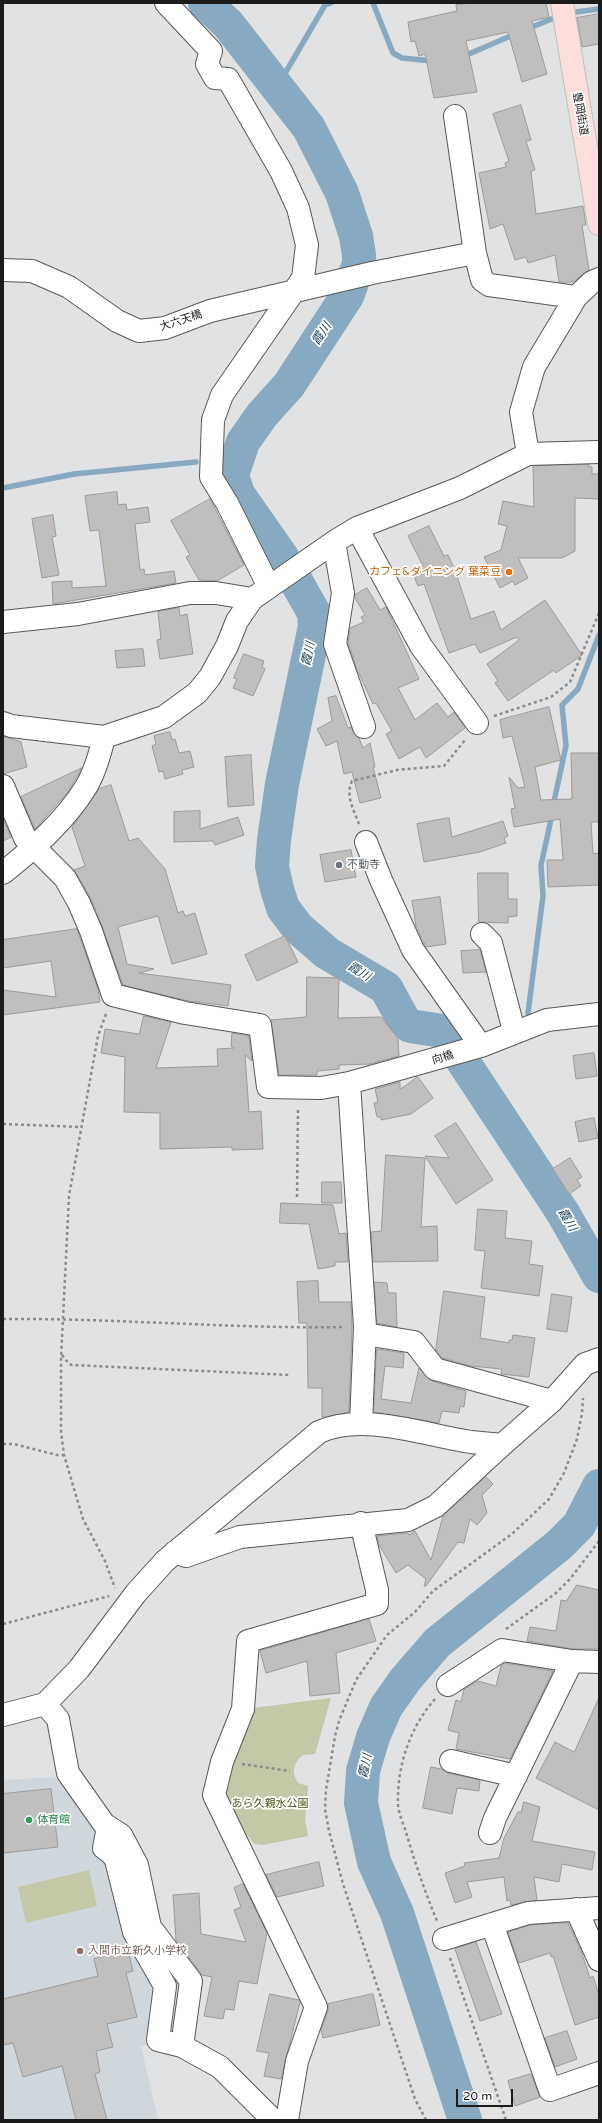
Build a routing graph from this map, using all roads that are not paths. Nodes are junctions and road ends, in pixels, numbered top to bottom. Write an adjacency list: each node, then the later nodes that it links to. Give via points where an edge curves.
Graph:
1 (166, 3): 8 (street, via 211,51 207,64 215,78 228,79 281,171 298,208 307,246 303,278)
2 (562, 3): 4 (main road, 豊岡街道)
3 (455, 116): 5 (street)
4 (599, 224)
5 (475, 252): 8 (street, 大六天橋, via 372,273); 9 (street, via 482,280 489,285)
6 (3, 270): 8 (street, 大六天橋, via 32,271 69,287 117,321 139,331 165,328 210,311)
7 (599, 279): 9 (street)
8 (297, 292): 14 (street, via 222,395 212,420 211,477 227,503)
9 (576, 297): 11 (street, via 534,367 521,412)
10 (599, 452): 11 (street)
11 (528, 454): 12 (street, via 460,488)
12 (357, 528): 13 (street); 17 (street, via 421,646)
13 (328, 546): 14 (street); 18 (street, via 343,593 336,644)
14 (265, 590): 15 (street, via 190,593 78,614); 19 (street, via 238,621 210,677 197,693 164,717)
15 (3, 622)
16 (3, 723): 19 (street)
17 (477, 723)
18 (364, 727)
19 (104, 737): 22 (street, via 100,755 87,786 67,813)
20 (3, 786): 22 (street, via 25,838)
21 (366, 842): 27 (street, via 413,950)
22 (34, 847): 23 (street); 28 (street, 向橋, via 64,878 79,903 113,995 185,1014 260,1024 268,1087 322,1088)
23 (3, 873)
24 (482, 934): 26 (street, via 491,943)
25 (599, 1014): 26 (street, 向橋, via 547,1020)
26 (514, 1031): 27 (street, 向橋)
27 (476, 1047): 28 (street, 向橋)
28 (349, 1083): 29 (street)
29 (365, 1331): 31 (street, via 414,1342 435,1369); 32 (street)
30 (599, 1359): 31 (street, via 585,1364)
31 (552, 1401): 33 (street)
32 (361, 1424): 33 (street, via 404,1429 471,1442); 35 (street, via 330,1427 319,1432)
33 (502, 1444): 34 (street, via 436,1506 408,1520)
34 (361, 1523): 35 (street, via 240,1537 186,1556); 51 (street, via 377,1590 377,1604 248,1642 242,1709 222,1762 214,1795 316,2007 296,2061)
35 (175, 1552): 39 (street, via 121,1601 79,1669)
36 (572, 1661): 37 (street); 38 (street, via 502,1650); 42 (street)
37 (599, 1662)
38 (448, 1685)
39 (45, 1704): 40 (street); 50 (street, via 58,1719 68,1773 104,1824 121,1835 137,1865 150,1928 191,1981 182,2046 220,2067)
40 (3, 1715)
41 (451, 1761): 42 (street)
42 (516, 1776): 43 (street)
43 (490, 1833)
44 (599, 1908): 45 (street)
45 (576, 1909): 46 (street, via 528,1913); 48 (street)
46 (492, 1924): 47 (street); 49 (street, via 550,2090)
47 (444, 1939)
48 (599, 1960)
49 (599, 2073)
50 (273, 2120)
51 (287, 2120)

